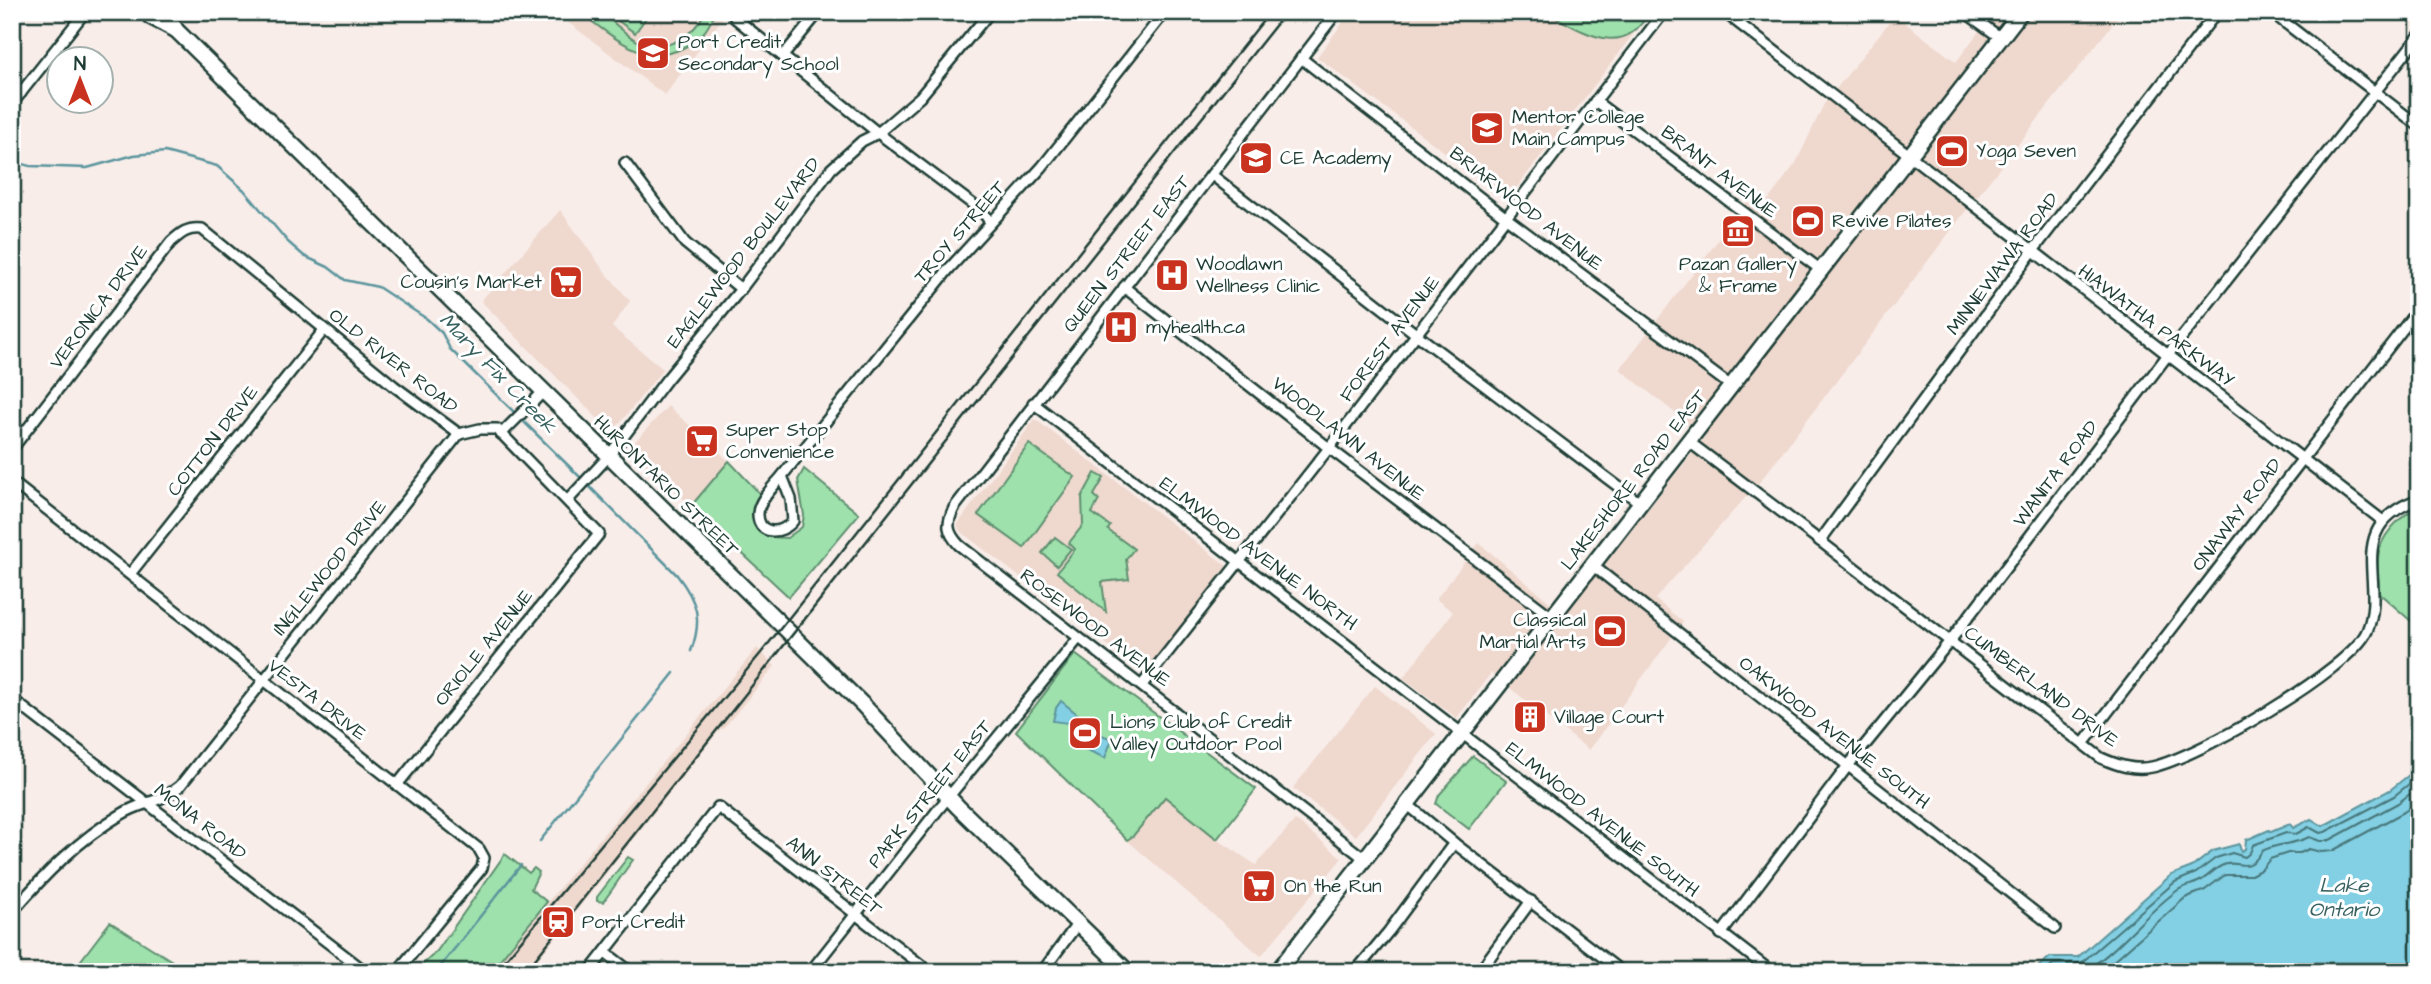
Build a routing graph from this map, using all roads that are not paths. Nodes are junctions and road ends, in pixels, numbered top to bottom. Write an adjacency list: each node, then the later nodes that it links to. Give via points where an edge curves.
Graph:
1 (85, 12): 22 (street)
2 (146, 12): 15 (main road, HURONTARIO STREET)
3 (166, 12): 15 (main road, HURONTARIO STREET)
4 (819, 12): 18 (street)
5 (990, 12): 26 (street, EAGLEWOOD BOULEVARD, via 934,83)
6 (1165, 12): 31 (street, TROY STREET, via 1042,167)
7 (1337, 12): 19 (street, QUEEN STREET EAST)
8 (1664, 12): 23 (street, FOREST AVENUE)
9 (1724, 12): 27 (street, HIAWATHA PARKWAY)
10 (1965, 12): 17 (street)
11 (2021, 12): 17 (main road, LAKESHORE ROAD EAST)
12 (2217, 12): 33 (street, MINNEWAWA ROAD)
13 (2271, 12): 21 (street)
14 (735, 18): 18 (street)
15 (176, 30): 42 (main road, HURONTARIO STREET)
16 (2419, 36): 21 (street, WANITA ROAD)
17 (2001, 38): 27 (main road, LAKESHORE ROAD EAST)
18 (783, 56): 26 (street)
19 (1301, 58): 29 (street, QUEEN STREET EAST); 30 (street, BRIARWOOD AVENUE)
20 (12, 86): 22 (street)
21 (2373, 91): 25 (street); 40 (street, WANITA ROAD)
22 (21, 93): 24 (street)
23 (1595, 101): 30 (street, FOREST AVENUE); 34 (street, BRANT AVENUE)
24 (12, 103)
25 (2419, 127)
26 (878, 133): 31 (street); 36 (street, EAGLEWOOD BOULEVARD, via 831,169)
27 (1910, 156): 33 (street, HIAWATHA PARKWAY); 34 (main road, LAKESHORE ROAD EAST)
28 (625, 163): 36 (street, via 685,243)
29 (1212, 175): 35 (street, QUEEN STREET EAST); 39 (street)
30 (1505, 217): 39 (street, FOREST AVENUE); 41 (street, BRIARWOOD AVENUE)
31 (990, 222): 51 (street, TROY STREET)
32 (194, 228): 38 (street, OLD RIVER ROAD, via 202,229); 48 (street, VERONICA DRIVE, via 171,242)
33 (2032, 252): 40 (street, HIAWATHA PARKWAY); 58 (street, MINNEWAWA ROAD)
34 (1821, 270): 41 (main road, LAKESHORE ROAD EAST)
35 (1124, 287): 43 (street, QUEEN STREET EAST); 47 (street, WOODLAWN AVENUE)
36 (741, 289): 49 (street, EAGLEWOOD BOULEVARD)
37 (2419, 307): 50 (street, ONAWAY ROAD)
38 (324, 330): 44 (street, OLD RIVER ROAD); 61 (street, COTTON DRIVE)
39 (1416, 334): 47 (street, FOREST AVENUE); 55 (street)
40 (2167, 356): 50 (street, HIAWATHA PARKWAY); 64 (street, WANITA ROAD)
41 (1731, 386): 46 (main road, LAKESHORE ROAD EAST)
42 (543, 392): 45 (street); 49 (main road, HURONTARIO STREET)
43 (1033, 403): 56 (street, QUEEN STREET EAST); 59 (street, ELMWOOD AVENUE NORTH)
44 (459, 434): 45 (street, OLD RIVER ROAD, via 497,429); 65 (street, INGLEWOOD DRIVE)
45 (501, 434): 54 (street)
46 (1688, 442): 55 (main road, LAKESHORE ROAD EAST); 58 (street, CUMBERLAND DRIVE)
47 (1329, 448): 59 (street, FOREST AVENUE); 62 (street, WOODLAWN AVENUE)
48 (12, 449)
49 (608, 457): 54 (street, EAGLEWOOD BOULEVARD); 72 (main road, HURONTARIO STREET, via 863,705)
50 (2302, 459): 57 (street, HIAWATHA PARKWAY); 69 (street, ONAWAY ROAD)
51 (782, 477): 51 (street, TROY STREET, via 758,514 760,523 775,532 787,529 793,521)
52 (12, 482): 61 (street, VESTA DRIVE)
53 (2419, 499): 57 (street)
54 (568, 500): 71 (street, ORIOLE AVENUE, via 599,534)
55 (1640, 503): 60 (main road, LAKESHORE ROAD EAST)
56 (948, 520): 63 (street, ROSEWOOD AVENUE, via 948,531 959,545)
57 (2383, 522): 69 (street, CUMBERLAND DRIVE, via 2370,559 2372,609 2367,632 2349,654 2292,698 2227,735 2153,767 2117,765)
58 (1820, 541): 64 (street, CUMBERLAND DRIVE)
59 (1238, 561): 66 (street, FOREST AVENUE); 68 (street, ELMWOOD AVENUE NORTH)
60 (1592, 565): 62 (main road, LAKESHORE ROAD EAST); 70 (street, OAKWOOD AVENUE SOUTH)
61 (130, 574): 65 (street, VESTA DRIVE)
62 (1552, 617): 68 (main road, LAKESHORE ROAD EAST)
63 (1078, 639): 66 (street, ROSEWOOD AVENUE); 72 (street, PARK STREET EAST)
64 (1950, 641): 69 (street, CUMBERLAND DRIVE); 70 (street, WANITA ROAD)
65 (264, 680): 71 (street, VESTA DRIVE); 73 (street, INGLEWOOD DRIVE, via 180,786)
66 (1142, 685): 76 (street, ROSEWOOD AVENUE)
67 (12, 699): 73 (street, MONA ROAD)
68 (1462, 733): 74 (main road, LAKESHORE ROAD EAST); 82 (street, ELMWOOD AVENUE SOUTH)
69 (2083, 744)
70 (1847, 767): 81 (street, OAKWOOD AVENUE SOUTH); 82 (street, WANITA ROAD)
71 (397, 785): 85 (street, VESTA DRIVE, via 479,849 484,858 482,867)
72 (948, 797): 79 (street, PARK STREET EAST); 80 (main road, HURONTARIO STREET)
73 (148, 804): 78 (street, INGLEWOOD DRIVE, via 131,808 96,830 48,871); 84 (street, MONA ROAD)
74 (1407, 804): 75 (street); 76 (main road, LAKESHORE ROAD EAST)
75 (1454, 844): 77 (street); 93 (street)
76 (1365, 859): 92 (main road, LAKESHORE ROAD EAST)
77 (1531, 901): 94 (street); 95 (street)
78 (12, 912)
79 (855, 914): 83 (street, ANN STREET, via 718,807); 88 (street, PARK STREET EAST); 89 (street, ANN STREET)
80 (1078, 923): 90 (street); 91 (main road, HURONTARIO STREET)
81 (2055, 928)
82 (1721, 934): 96 (street, ELMWOOD AVENUE SOUTH)
83 (605, 952): 86 (street); 87 (street)
84 (366, 972)
85 (397, 972)
86 (589, 972)
87 (631, 972)
88 (810, 972)
89 (929, 972)
90 (1042, 972)
91 (1128, 972)
92 (1278, 972)
93 (1356, 972)
94 (1479, 972)
95 (1622, 972)
96 (1772, 972)

